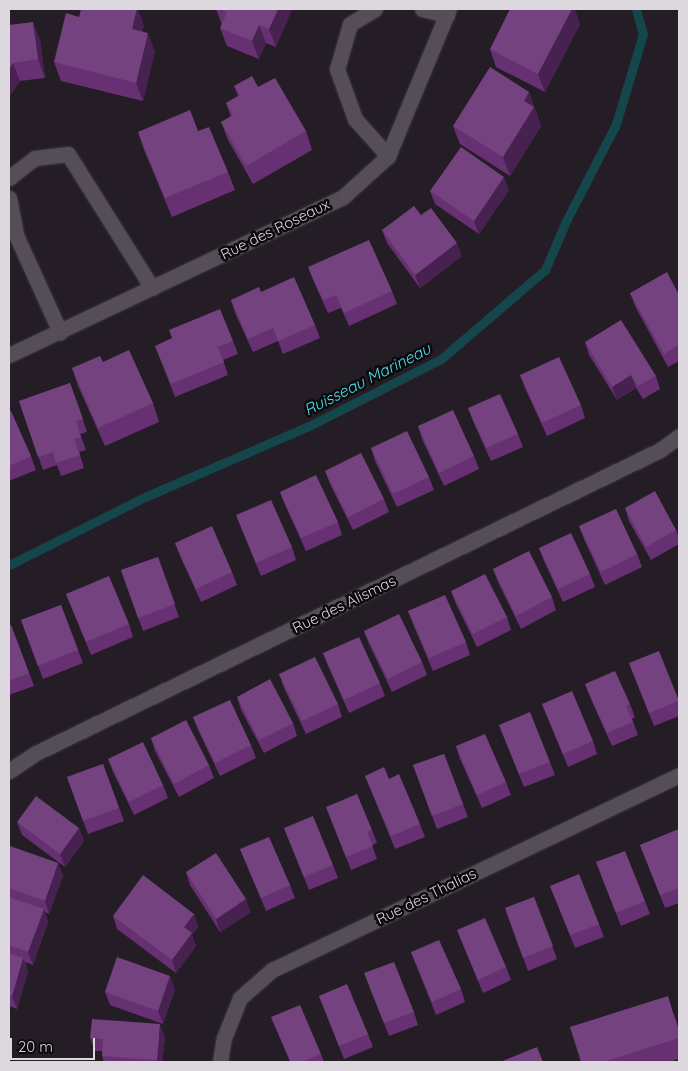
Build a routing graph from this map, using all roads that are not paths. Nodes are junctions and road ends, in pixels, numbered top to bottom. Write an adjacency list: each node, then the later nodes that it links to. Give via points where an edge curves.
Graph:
1 (375, 9): 4 (street, via 350,24 337,69 355,119)
2 (422, 9): 3 (street, Rue des Roseaux)
3 (448, 12): 4 (street, Rue des Roseaux)
4 (388, 156): 7 (street, Rue des Roseaux, via 343,196)
5 (9, 178): 7 (street, via 35,158 68,154)
6 (9, 198): 8 (street, via 16,235)
7 (152, 288): 8 (street, Rue des Roseaux)
8 (60, 332): 9 (street, Rue des Roseaux)
9 (9, 355)
10 (679, 436): 11 (street, Rue des Alismas, via 660,450 36,754)
11 (9, 771)
12 (679, 775): 13 (street, Rue des Thalias, via 272,970 240,998 224,1038)
13 (220, 1062)

